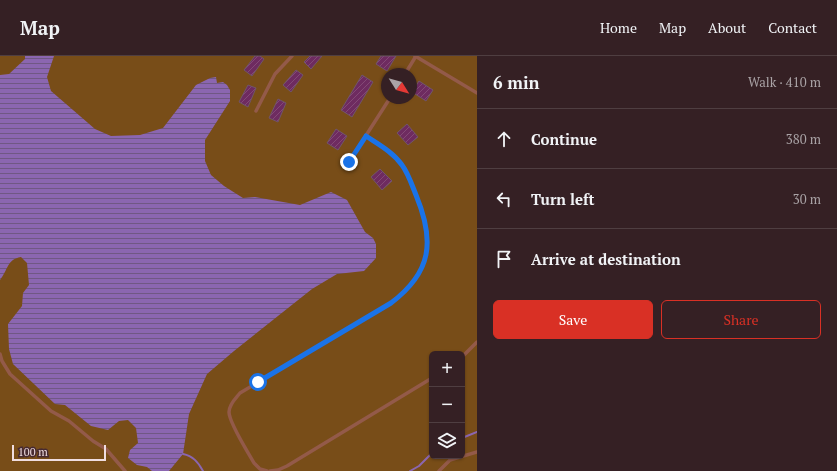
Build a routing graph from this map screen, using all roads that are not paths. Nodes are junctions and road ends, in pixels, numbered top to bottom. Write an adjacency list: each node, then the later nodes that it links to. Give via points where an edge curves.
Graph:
1 (292, 56): 6 (lane, via 275,74)
2 (415, 56): 3 (lane); 4 (lane)
3 (408, 68)
4 (477, 93)
5 (386, 104): 7 (lane)
6 (256, 111)
7 (366, 136): 8 (lane); 15 (lane, via 387,150 402,165 424,214 428,246 426,255 413,283 391,303 240,393 232,402 229,410 231,419 254,463)
8 (349, 162)
9 (477, 342): 11 (lane)
10 (0, 354): 14 (lane, via 10,374 51,411 109,452)
11 (465, 354)
12 (429, 380): 16 (lane, via 287,466)
13 (477, 452): 17 (lane, via 450,460)
14 (125, 471)
15 (267, 471)
16 (270, 471)
17 (440, 471)

